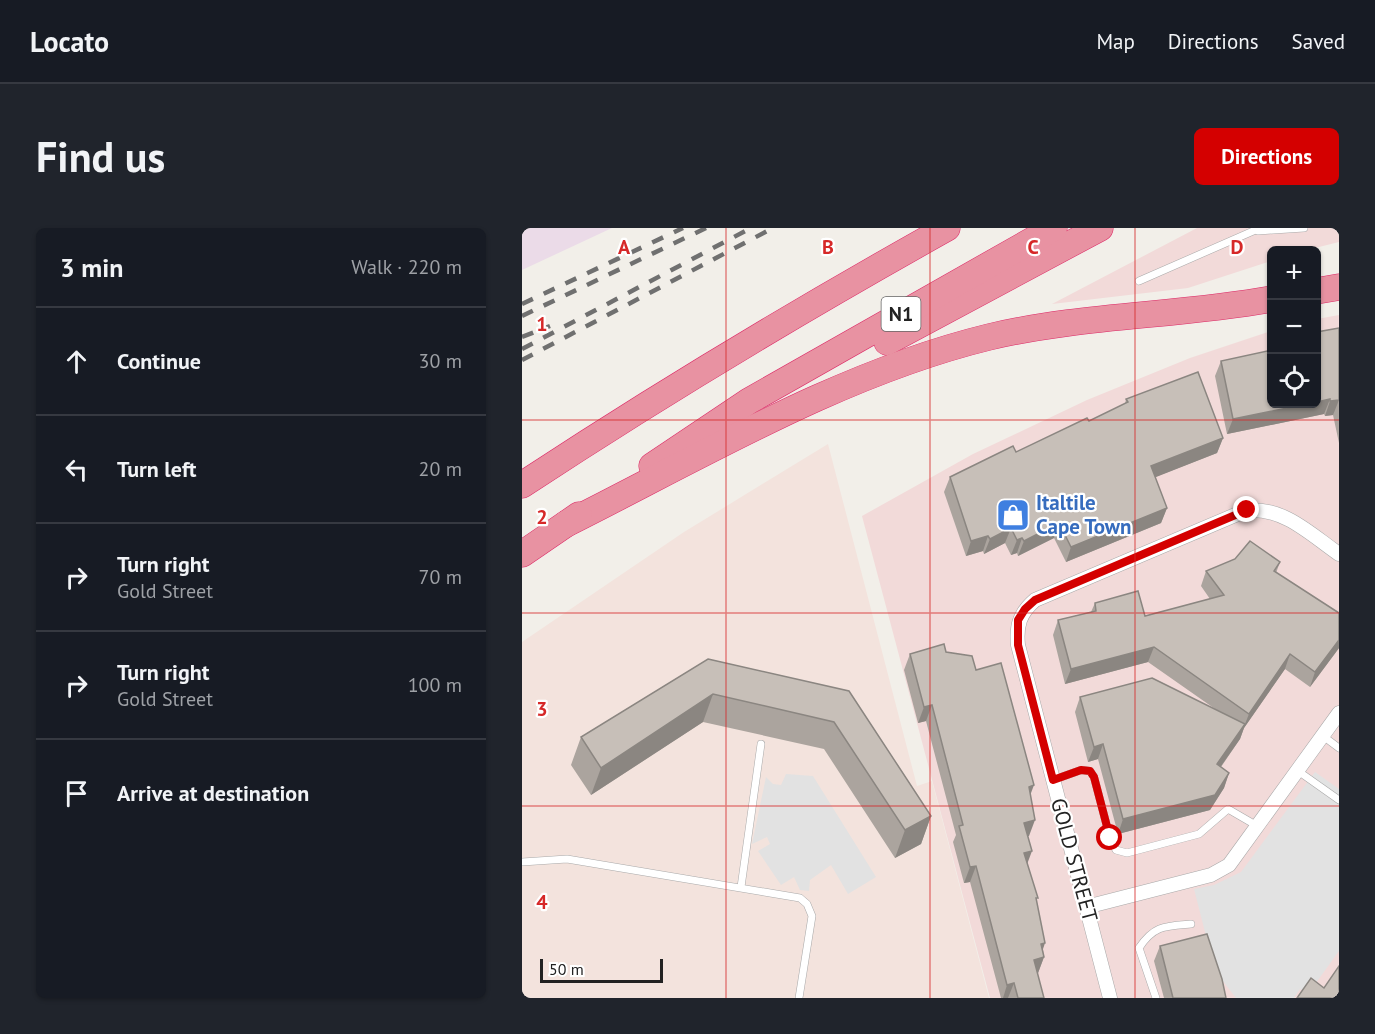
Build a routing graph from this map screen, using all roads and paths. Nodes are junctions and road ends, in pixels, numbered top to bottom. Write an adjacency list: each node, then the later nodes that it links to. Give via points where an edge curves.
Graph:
1 (947, 228): 11 (highway, N1, via 800,310)
2 (1054, 228): 10 (highway, N1)
3 (1100, 228): 10 (highway, via 861,356)
4 (1304, 228): 5 (lane)
5 (1259, 229): 6 (lane)
6 (1139, 281)
7 (1339, 287): 8 (highway)
8 (1321, 290)
9 (1267, 300): 12 (highway, via 1047,325 988,337 922,357 856,379)
10 (749, 401): 12 (highway, N1)
11 (522, 485)
12 (566, 524): 13 (highway, N1)
13 (522, 554)
14 (1339, 554): 20 (street, GOLD STREET, via 1278,513 1247,510 1035,600 1018,620 1017,638)
15 (1339, 713): 16 (street)
16 (1323, 736): 18 (lane); 19 (street)
17 (761, 744): 24 (lane)
18 (1339, 748)
19 (1298, 771): 21 (lane); 22 (street)
20 (1053, 780): 22 (lane, via 1081,770 1090,771 1110,838 1116,850 1127,853 1199,834 1228,809); 25 (street, GOLD STREET)
21 (1339, 800)
22 (1258, 827): 25 (street, via 1230,865 1211,875)
23 (522, 862): 24 (lane, via 567,859)
24 (741, 887): 27 (lane, via 800,898 811,910)
25 (1086, 907): 28 (street, GOLD STREET)
26 (1191, 924): 29 (lane, via 1160,927 1139,948)
27 (799, 998)
28 (1110, 998)
29 (1156, 998)

